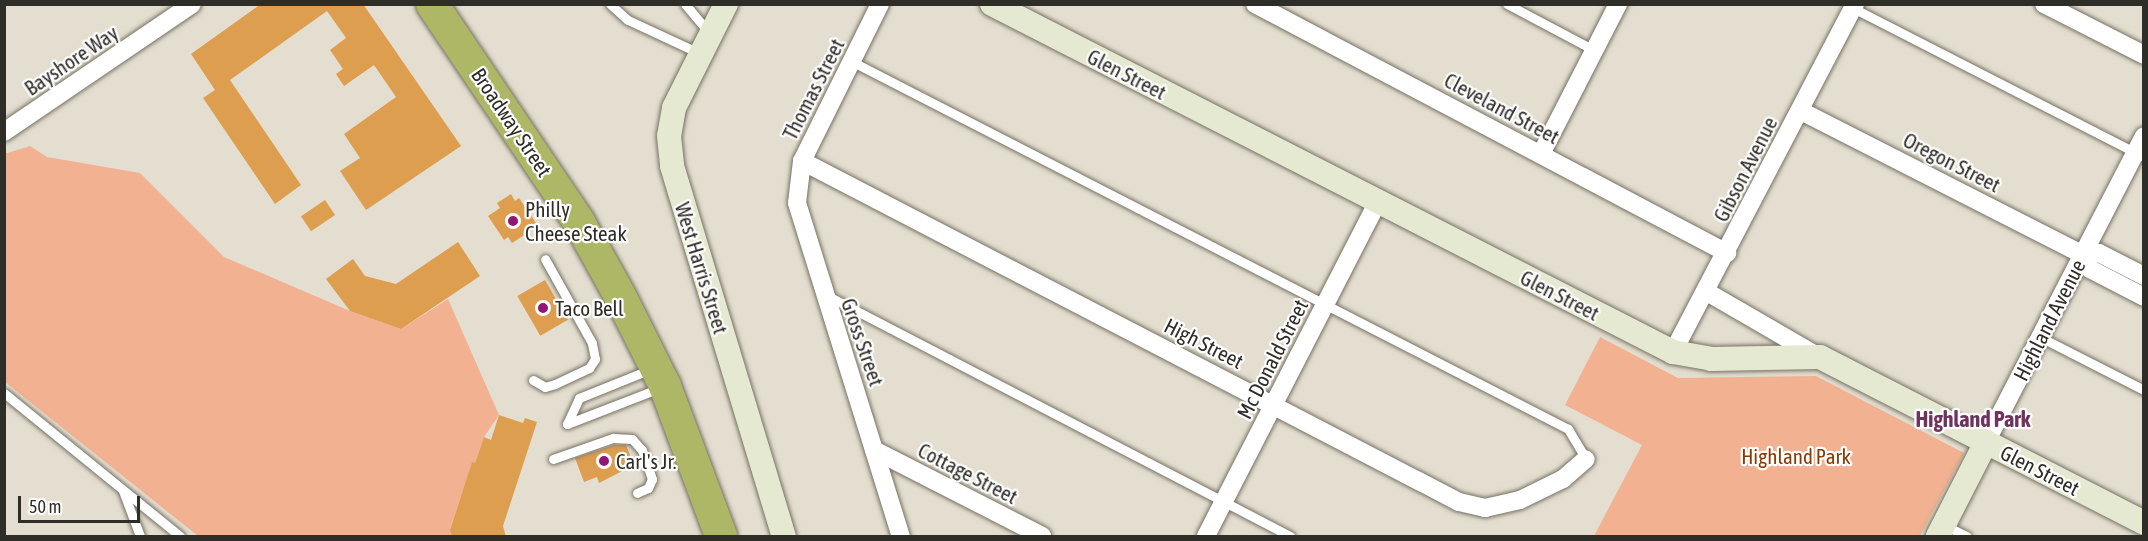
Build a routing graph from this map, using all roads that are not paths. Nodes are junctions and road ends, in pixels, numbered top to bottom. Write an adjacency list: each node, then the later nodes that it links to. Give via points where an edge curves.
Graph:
1 (192, 4): 18 (street, Bayshore Way)
2 (432, 4): 35 (highway, Broadway Street, via 579,222)
3 (610, 4): 13 (lane, via 628,20)
4 (685, 4): 13 (lane)
5 (726, 4): 13 (street, West Harris Street)
6 (880, 4): 16 (street, Thomas Street)
7 (992, 4): 23 (street, Glen Street)
8 (1255, 4): 20 (street, Cleveland Street)
9 (1507, 4): 14 (lane)
10 (1618, 4): 14 (street)
11 (2044, 4): 15 (street)
12 (1854, 6): 17 (street, Gibson Avenue); 21 (lane)
13 (706, 44): 52 (street, West Harris Street, via 674,108 669,136 672,166)
14 (1594, 50): 20 (street)
15 (2144, 55)
16 (851, 61): 22 (street, Thomas Street); 31 (lane)
17 (1801, 111): 24 (street, Gibson Avenue); 25 (street, Oregon Street)
18 (4, 132)
19 (2144, 136): 21 (street, Highland Avenue)
20 (1541, 154): 24 (street, Cleveland Street)
21 (2139, 155): 25 (street, Highland Avenue)
22 (802, 161): 29 (street, Gross Street, via 797,202); 39 (street, High Street)
23 (1378, 202): 31 (street, Mc Donald Street); 33 (street, Glen Street)
24 (1727, 253): 28 (street, Gibson Avenue)
25 (2082, 254): 27 (street, Oregon Street, via 2098,253); 30 (street, Oregon Street, via 2090,269); 32 (street, Highland Avenue)
26 (545, 259): 36 (lane, via 592,344 594,359 589,368 555,384 545,387)
27 (2144, 276)
28 (1707, 292): 33 (street, Gibson Avenue); 34 (street)
29 (823, 294): 41 (street, Gross Street); 46 (lane)
30 (2144, 297)
31 (1325, 304): 39 (street, Mc Donald Street); 43 (lane, via 1568,429)
32 (2040, 337): 37 (lane); 40 (street, Highland Avenue)
33 (1673, 352): 34 (street, Glen Street, via 1711,359)
34 (1820, 357): 40 (street, Glen Street)
35 (661, 376): 35 (lane, via 579,398 567,424); 51 (highway, Broadway Street)
36 (533, 380)
37 (2144, 390)
38 (4, 393): 44 (lane)
39 (1274, 406): 43 (street, High Street, via 1472,507 1520,500 1563,479); 46 (street, Mc Donald Street)
40 (1986, 442): 47 (street, Glen Street); 48 (street, Highland Avenue)
41 (874, 450): 53 (street, Gross Street); 54 (street, Cottage Street)
42 (553, 459): 45 (lane, via 613,438 632,439 642,450 652,479 648,488)
43 (1586, 459)
44 (122, 489): 49 (lane); 50 (lane)
45 (638, 493)
46 (1224, 501): 55 (street, Mc Donald Street); 56 (lane)
47 (2144, 523)
48 (1941, 531): 57 (lane)
49 (140, 537)
50 (180, 537)
51 (721, 537)
52 (784, 537)
53 (901, 537)
54 (1042, 537)
55 (1206, 537)
56 (1290, 537)
57 (1967, 537)

